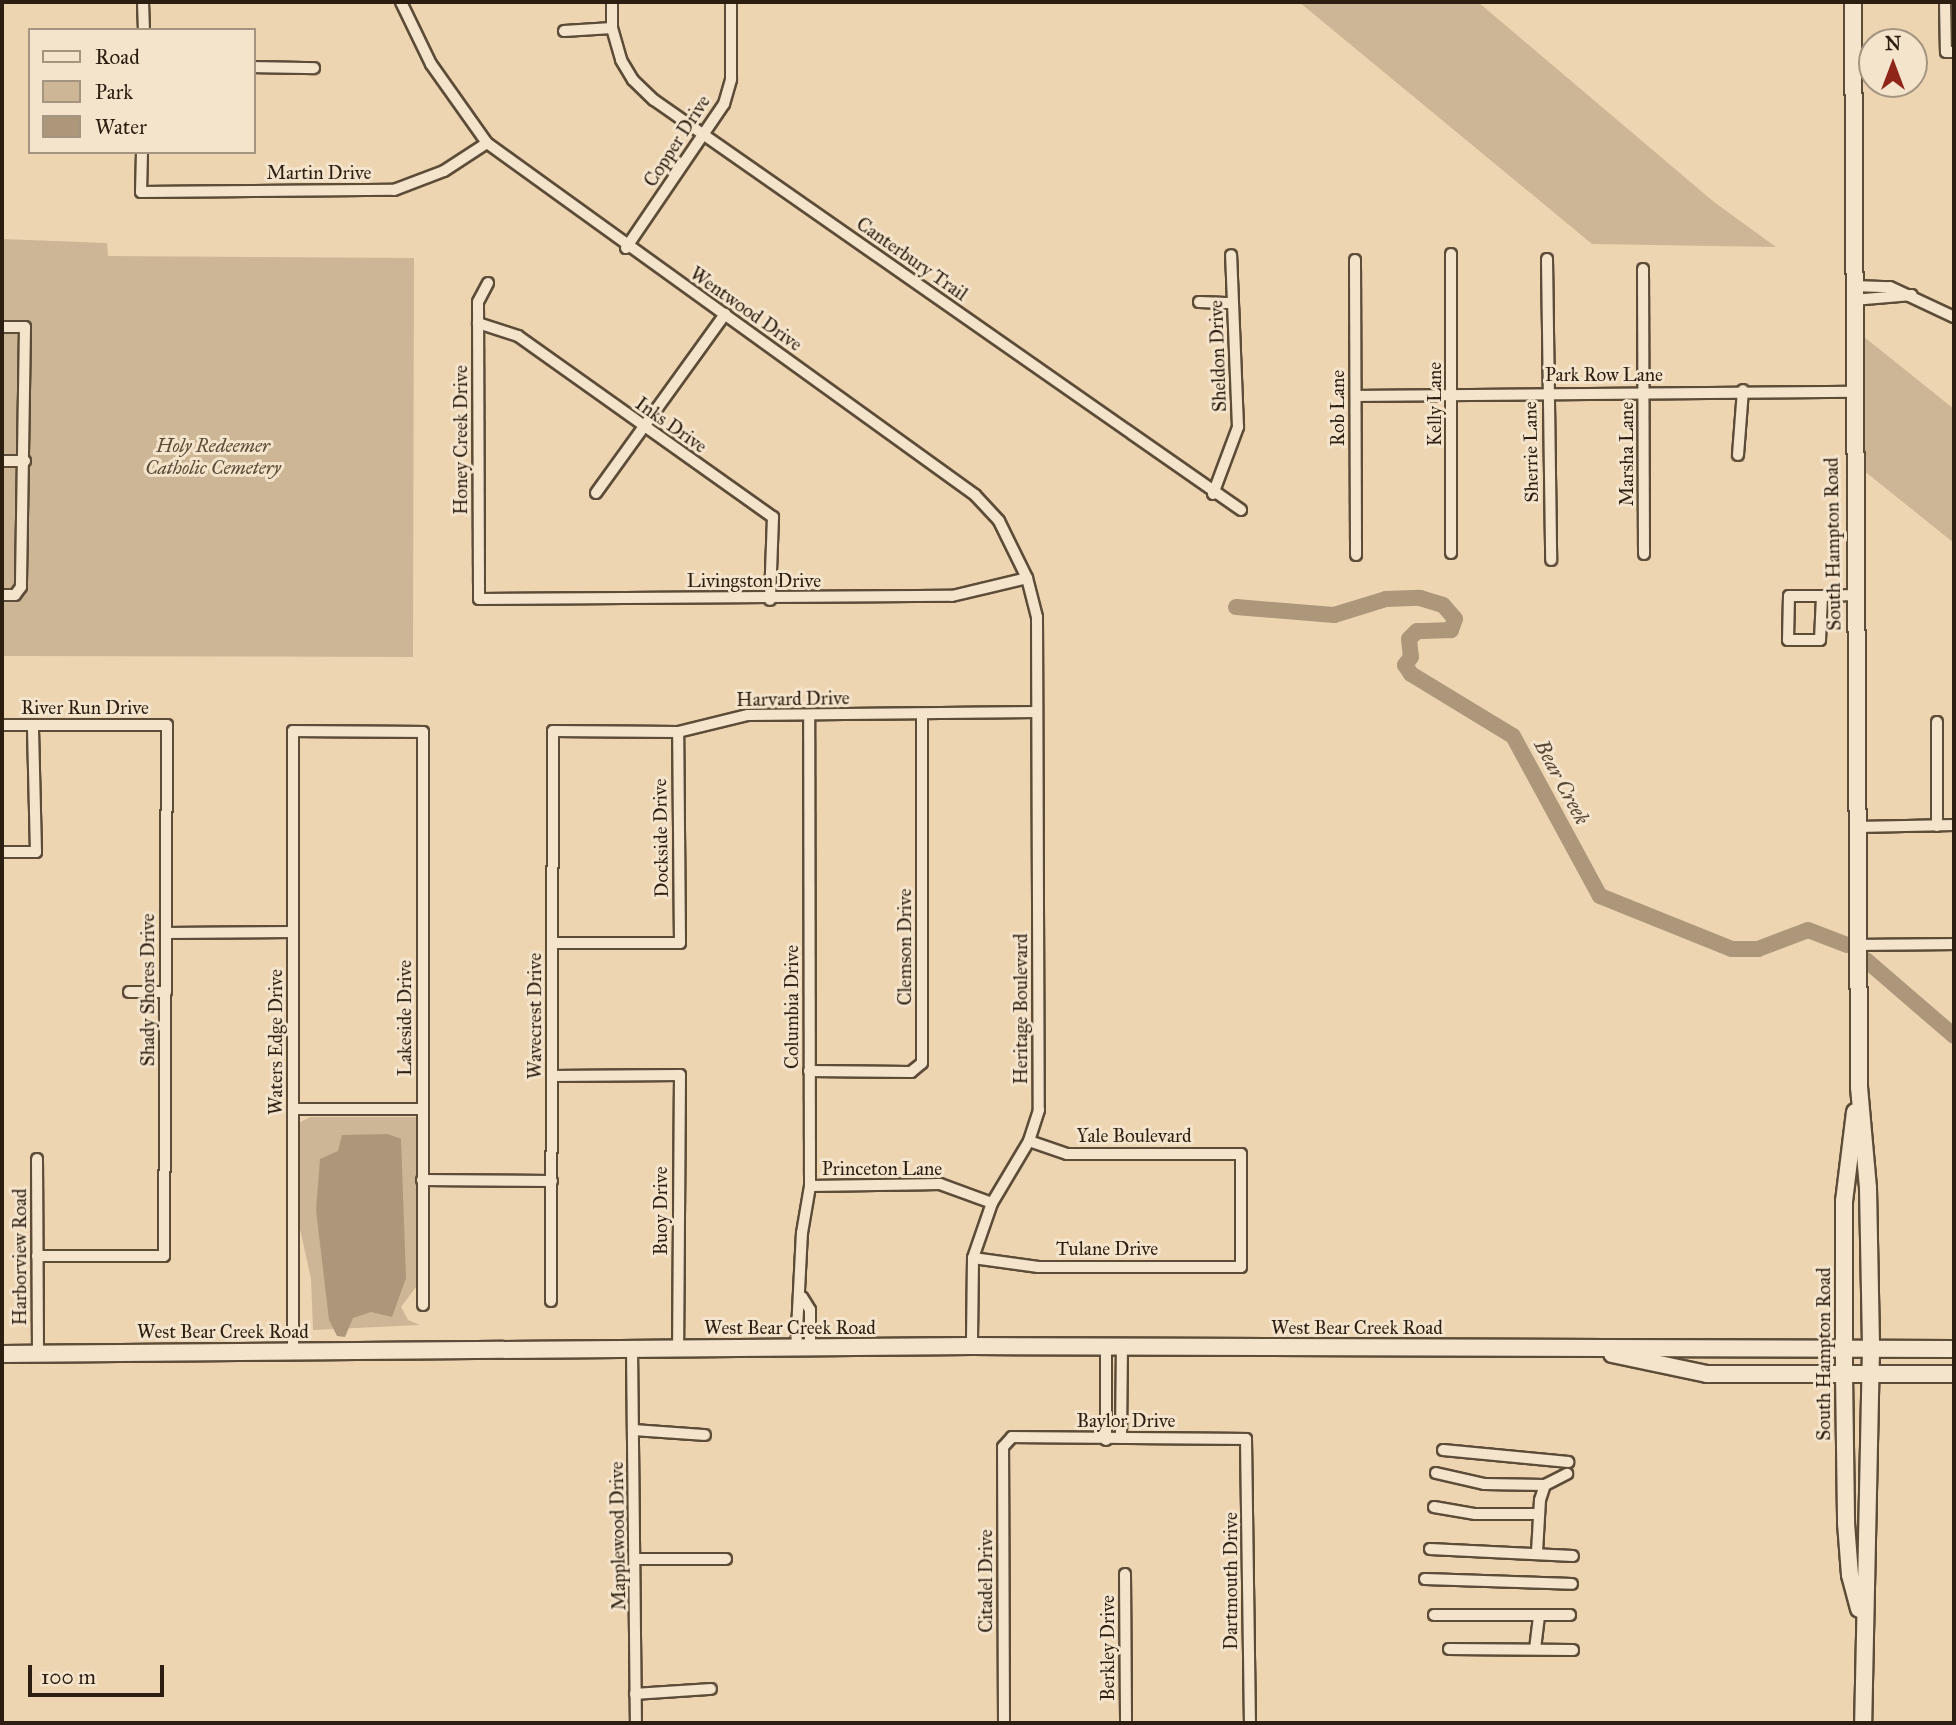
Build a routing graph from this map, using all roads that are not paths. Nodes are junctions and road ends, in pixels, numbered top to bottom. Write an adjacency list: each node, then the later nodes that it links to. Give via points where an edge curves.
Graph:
1 (143, 2): 7 (street)
2 (401, 2): 14 (street, Wentwood Drive, via 431,64)
3 (612, 2): 8 (street, Canterbury Trail)
4 (731, 2): 13 (street, Copper Drive, via 731,79 724,104)
5 (1853, 2): 23 (main road, South Hampton Road)
6 (1945, 2): 10 (street)
7 (144, 28)
8 (612, 28): 9 (street); 13 (street, Canterbury Trail, via 633,80)
9 (564, 32)
10 (1950, 52)
11 (256, 67): 12 (street)
12 (314, 68)
13 (705, 136): 16 (street, Copper Drive); 41 (street, Canterbury Trail)
14 (486, 143): 15 (street, Martin Drive, via 444,171 394,190 141,192); 16 (street, Wentwood Drive)
15 (142, 154)
16 (626, 248): 26 (street, Wentwood Drive)
17 (1451, 254): 33 (street, Kelly Lane)
18 (1231, 255): 25 (street, Sheldon Drive)
19 (1547, 259): 32 (street, Sherrie Lane)
20 (1355, 260): 35 (street, Rob Lane)
21 (1643, 270): 34 (street, Marsha Lane)
22 (488, 283): 28 (street, Honey Creek Drive, via 478,302)
23 (1853, 293): 27 (street, via 1912,295); 31 (main road, South Hampton Road)
24 (1199, 302): 25 (street)
25 (1233, 303): 41 (street, Sheldon Drive, via 1238,427)
26 (724, 314): 36 (street); 47 (street, Wentwood Drive, via 975,495 999,522)
27 (1954, 317)
28 (478, 323): 36 (street, Inks Drive, via 519,336); 51 (street, Honey Creek Drive)
29 (2, 327): 39 (street, via 25,327 21,431)
30 (1743, 390): 31 (street, Park Row Lane); 34 (street, Park Row Lane); 37 (street)
31 (1852, 392): 49 (main road, South Hampton Road)
32 (1547, 393): 33 (street, Park Row Lane); 34 (street, Park Row Lane); 46 (street, Sherrie Lane)
33 (1453, 394): 35 (street, Park Row Lane); 43 (street, Kelly Lane)
34 (1644, 394): 44 (street, Marsha Lane)
35 (1356, 396): 45 (street, Rob Lane)
36 (643, 426): 40 (street); 52 (street, Inks Drive, via 773,517)
37 (1738, 455)
38 (2, 461): 39 (street)
39 (25, 461): 48 (street, via 21,587 15,595)
40 (596, 494)
41 (1213, 494): 42 (street, Canterbury Trail)
42 (1241, 510)
43 (1451, 553)
44 (1644, 554)
45 (1356, 555)
46 (1551, 560)
47 (1027, 578): 52 (street, Livingston Drive, via 952,596); 53 (street, Wentwood Drive, via 1037,617)
48 (2, 595)
49 (1854, 595): 50 (street); 66 (main road, South Hampton Road)
50 (1822, 596): 50 (street, via 1789,596 1788,640 1820,640)
51 (479, 599): 52 (street, Livingston Drive)
52 (770, 600)
53 (1037, 657): 54 (street, Heritage Boulevard)
54 (1037, 712): 55 (street, Harvard Drive); 80 (street, Heritage Boulevard, via 1039,1110)
55 (922, 714): 56 (street, Harvard Drive); 75 (street, Clemson Drive, via 922,1063 911,1072)
56 (808, 716): 63 (street, Harvard Drive, via 748,715); 75 (street, Columbia Drive)
57 (1937, 722): 65 (street)
58 (2, 725): 59 (street, River Run Drive)
59 (33, 725): 60 (street, River Run Drive); 67 (street, via 36,852)
60 (167, 725): 69 (street, Shady Shores Drive)
61 (293, 731): 68 (street, Waters Edge Drive); 79 (street, Lakeside Drive, via 423,732)
62 (553, 731): 63 (street, Harvard Drive); 70 (street, Wavecrest Drive)
63 (678, 732): 70 (street, Dockside Drive, via 680,943)
64 (1954, 825): 65 (street)
65 (1937, 826): 66 (street)
66 (1857, 827): 72 (main road, South Hampton Road)
67 (2, 852)
68 (293, 932): 69 (street); 78 (street, Waters Edge Drive)
69 (166, 933): 74 (street, Shady Shores Drive)
70 (552, 943): 76 (street, Wavecrest Drive)
71 (1954, 944): 72 (street)
72 (1858, 945): 77 (main road, South Hampton Road)
73 (129, 992): 74 (street)
74 (166, 992): 86 (street, Shady Shores Drive, via 164,1256)
75 (809, 1071): 84 (street, Columbia Drive)
76 (552, 1076): 83 (street, Wavecrest Drive); 93 (street, Buoy Drive, via 680,1075)
77 (1859, 1087): 96 (main road, South Hampton Road, via 1845,1175); 97 (main road, South Hampton Road, via 1868,1188)
78 (293, 1109): 79 (street); 100 (street, Waters Edge Drive)
79 (422, 1110): 82 (street, Lakeside Drive)
80 (1029, 1141): 85 (street, Heritage Boulevard); 88 (street, Yale Boulevard, via 1067,1154 1241,1154)
81 (37, 1159): 86 (street, Harborview Road)
82 (422, 1180): 83 (street); 90 (street, Lakeside Drive)
83 (552, 1181): 89 (street, Wavecrest Drive)
84 (810, 1186): 85 (street, Princeton Lane, via 940,1184); 99 (street, Columbia Drive, via 802,1233 802,1297 810,1310)
85 (992, 1203): 87 (street, Heritage Boulevard)
86 (37, 1256): 102 (street, Harborview Road)
87 (972, 1258): 88 (street, Tulane Drive, via 1038,1267); 91 (street, Heritage Boulevard)
88 (1241, 1267)
89 (551, 1301)
90 (423, 1305)
91 (972, 1346): 94 (main road, West Bear Creek Road); 99 (main road, West Bear Creek Road)
92 (632, 1348): 93 (main road, West Bear Creek Road); 100 (main road, West Bear Creek Road); 106 (street, Mapplewood Drive)
93 (678, 1348): 99 (main road, West Bear Creek Road)
94 (1114, 1348): 95 (main road, West Bear Creek Road); 108 (street); 111 (street)
95 (1578, 1348): 96 (main road, West Bear Creek Road); 103 (main road, West Bear Creek Road, via 1707,1374)
96 (1845, 1349): 97 (main road, West Bear Creek Road); 103 (main road, South Hampton Road)
97 (1871, 1349): 98 (main road, West Bear Creek Road); 105 (main road, South Hampton Road)
98 (1954, 1349)
99 (803, 1350)
100 (293, 1353): 102 (main road, West Bear Creek Road)
101 (2, 1354): 102 (main road, West Bear Creek Road)
102 (38, 1354)
103 (1844, 1374): 105 (main road, West Bear Creek Road); 128 (main road, South Hampton Road, via 1846,1523 1850,1575)
104 (1954, 1374): 105 (main road, West Bear Creek Road)
105 (1870, 1375): 128 (main road, South Hampton Road, via 1869,1530)
106 (635, 1430): 107 (street); 120 (street, Mapplewood Drive)
107 (705, 1435)
108 (1121, 1438): 109 (street, Baylor Drive); 111 (street, Baylor Drive)
109 (1246, 1439): 137 (street, Dartmouth Drive)
110 (1006, 1440): 111 (street, Baylor Drive); 135 (street, Citadel Drive)
111 (1106, 1440)
112 (1444, 1450): 114 (street, via 1567,1468)
113 (1436, 1473): 114 (street, via 1484,1484)
114 (1545, 1485): 116 (street)
115 (1434, 1507): 116 (street, via 1475,1514)
116 (1539, 1514): 118 (street)
117 (1430, 1549): 118 (street)
118 (1537, 1552): 119 (street)
119 (1573, 1556)
120 (638, 1559): 121 (street); 133 (street, Mapplewood Drive)
121 (726, 1559)
122 (1125, 1574): 136 (street, Berkley Drive)
123 (1426, 1579): 124 (street)
124 (1572, 1584)
125 (1434, 1615): 127 (street)
126 (1570, 1615): 127 (street)
127 (1539, 1617): 130 (street)
128 (1862, 1622): 138 (main road, South Hampton Road)
129 (1449, 1649): 130 (street)
130 (1535, 1649): 131 (street)
131 (1573, 1650)
132 (711, 1689): 133 (street)
133 (635, 1694): 134 (street, Mapplewood Drive)
134 (636, 1723)
135 (1004, 1723)
136 (1126, 1723)
137 (1250, 1723)
138 (1863, 1723)

